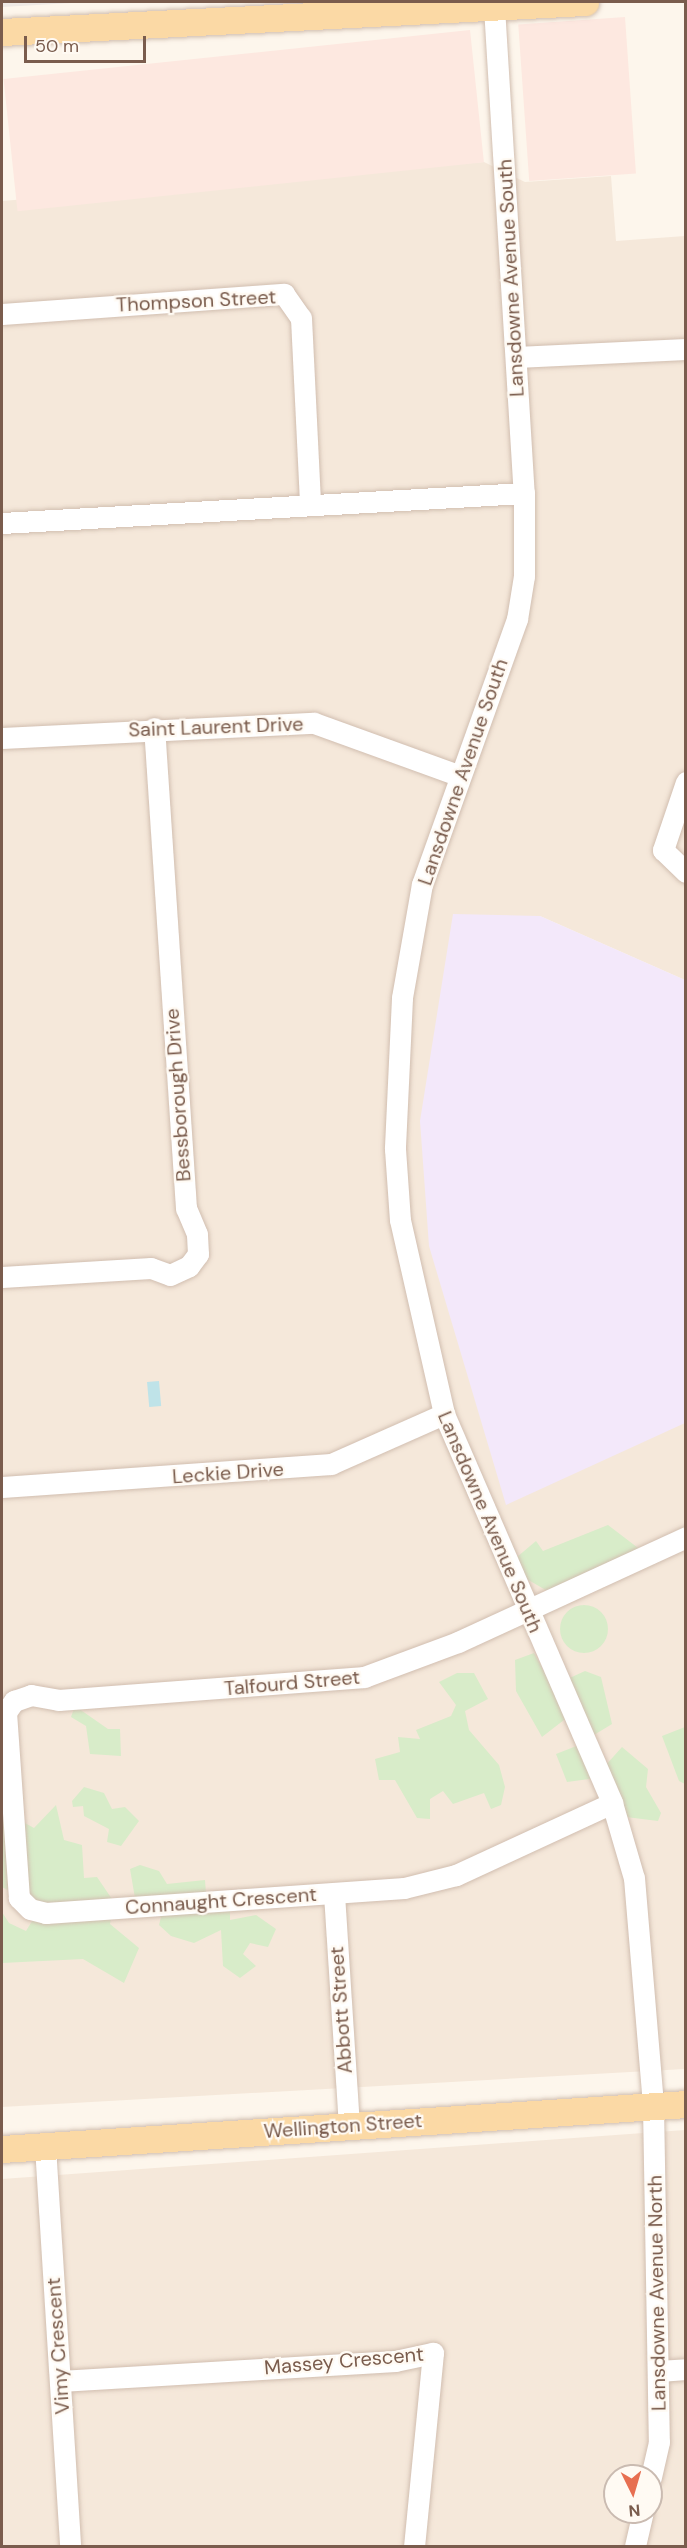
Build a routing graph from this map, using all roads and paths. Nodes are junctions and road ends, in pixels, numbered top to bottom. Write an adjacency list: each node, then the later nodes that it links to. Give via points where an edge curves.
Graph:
1 (585, 2): 2 (main road)
2 (494, 7): 3 (main road); 6 (street, Lansdowne Avenue South)
3 (2, 32)
4 (2, 314): 8 (street, Thompson Street, via 284,294 300,318)
5 (686, 349): 6 (street)
6 (516, 357): 7 (street, Lansdowne Avenue South)
7 (524, 493): 8 (street); 12 (street, Lansdowne Avenue South, via 517,619)
8 (310, 505): 9 (street)
9 (2, 523)
10 (154, 728): 11 (street, Saint Laurent Drive); 12 (street, Saint Laurent Drive, via 314,723); 15 (street, Bessborough Drive, via 186,1208 197,1234 198,1254 189,1266 170,1275 151,1268)
11 (2, 738)
12 (458, 775): 16 (street, Lansdowne Avenue South, via 422,884 395,1082 400,1221)
13 (686, 782): 14 (street, via 663,850)
14 (686, 872)
15 (2, 1277)
16 (444, 1414): 17 (street, Leckie Drive, via 331,1464); 19 (street, Lansdowne Avenue South)
17 (2, 1487)
18 (686, 1537): 19 (street, Talfourd Street)
19 (527, 1610): 20 (street, Talfourd Street, via 400,1667 364,1677); 21 (street, Lansdowne Avenue South)
20 (14, 1701): 22 (street, Connaught Crescent, via 5,1725 14,1876 19,1898 30,1909 46,1913)
21 (612, 1803): 22 (street, Connaught Crescent, via 456,1875 404,1888); 24 (street, Lansdowne Avenue South, via 634,1878)
22 (334, 1894): 25 (street, Abbott Street)
23 (686, 2104): 24 (main road, Wellington Street)
24 (653, 2106): 25 (main road, Wellington Street); 29 (street, Lansdowne Avenue North)
25 (349, 2125): 26 (main road, Wellington Street)
26 (45, 2146): 27 (main road, Wellington Street); 30 (street, Vimy Crescent)
27 (2, 2149)
28 (686, 2369): 29 (street)
29 (659, 2371): 31 (street, Lansdowne Avenue North, via 659,2442)
30 (60, 2381): 33 (street, Vimy Crescent); 34 (street, Massey Crescent, via 395,2361 433,2353)
31 (654, 2464)
32 (640, 2524): 35 (street)
33 (70, 2547)
34 (414, 2547)
35 (635, 2547)

